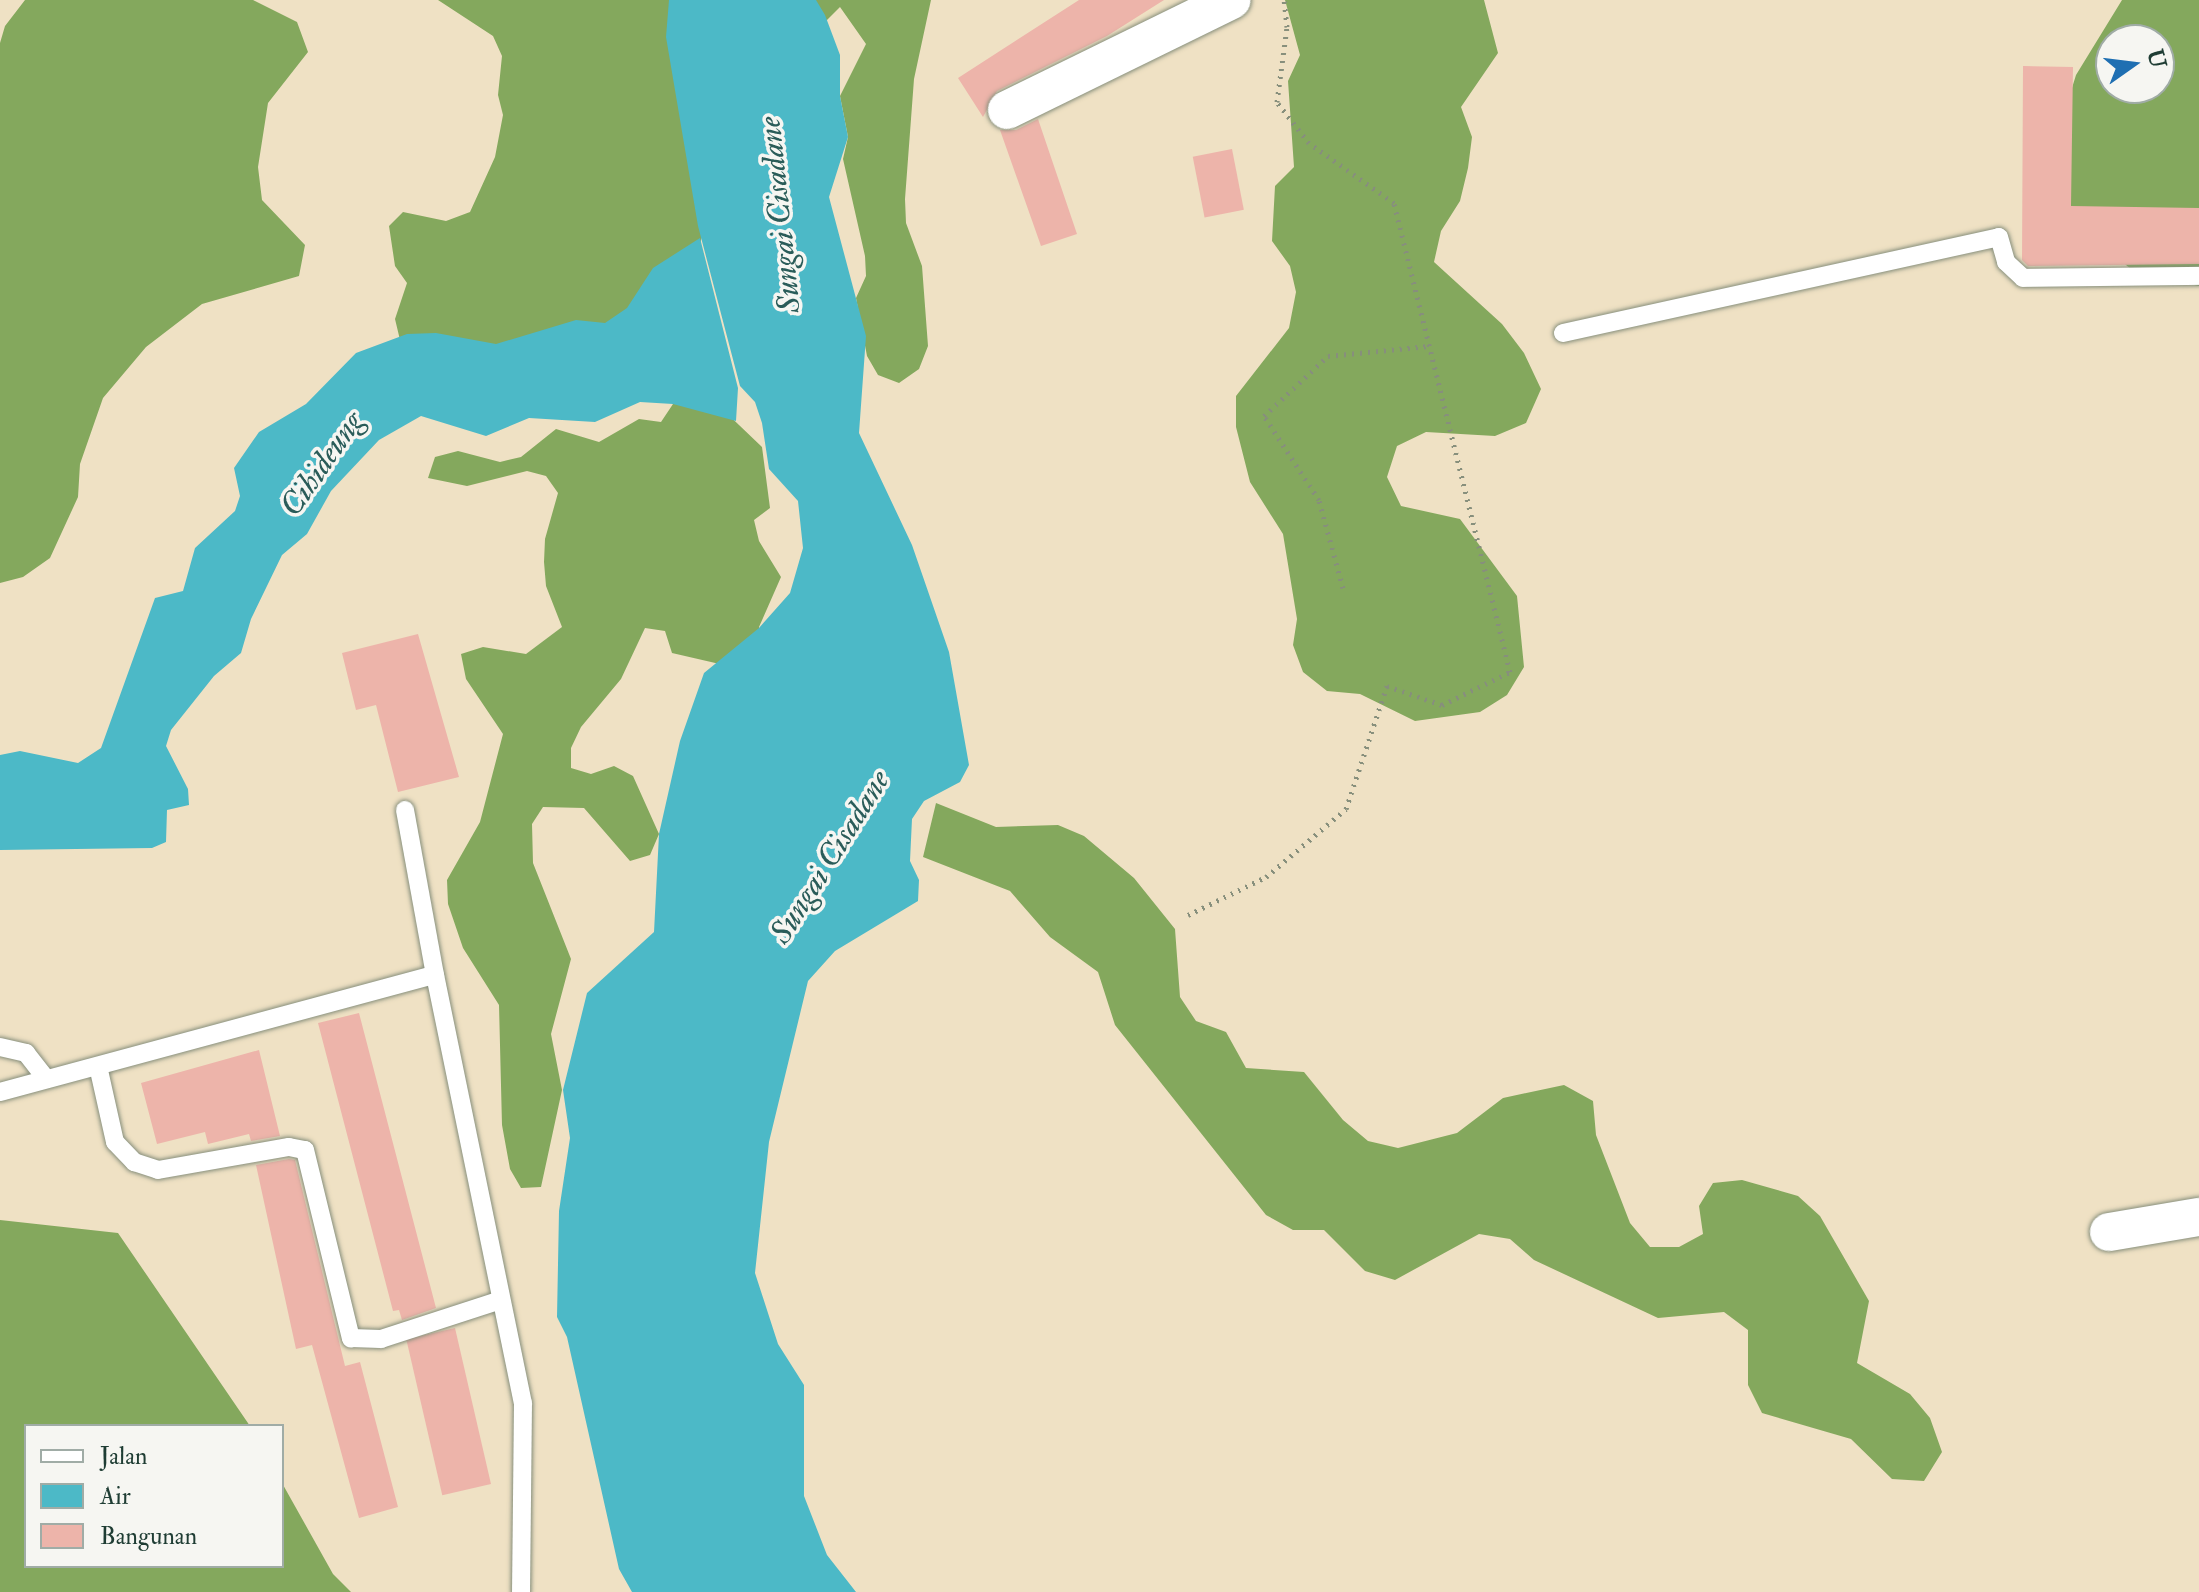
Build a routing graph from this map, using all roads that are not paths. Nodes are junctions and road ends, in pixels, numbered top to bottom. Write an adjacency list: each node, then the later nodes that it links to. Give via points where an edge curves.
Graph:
1 (1232, 0): 2 (street)
2 (1007, 110)
3 (2199, 276): 4 (lane, via 2023,278 2006,262 1999,237)
4 (1563, 333)
5 (405, 810): 6 (lane)
6 (435, 975): 8 (lane); 13 (lane)
7 (0, 1047): 9 (lane, via 26,1053)
8 (98, 1066): 9 (lane); 13 (lane, via 115,1142 134,1162 158,1170 289,1147 305,1150 351,1338 381,1339)
9 (46, 1079): 10 (lane)
10 (0, 1092)
11 (2199, 1217): 12 (street)
12 (2109, 1232)
13 (501, 1300): 14 (lane, via 523,1403)
14 (521, 1592)

